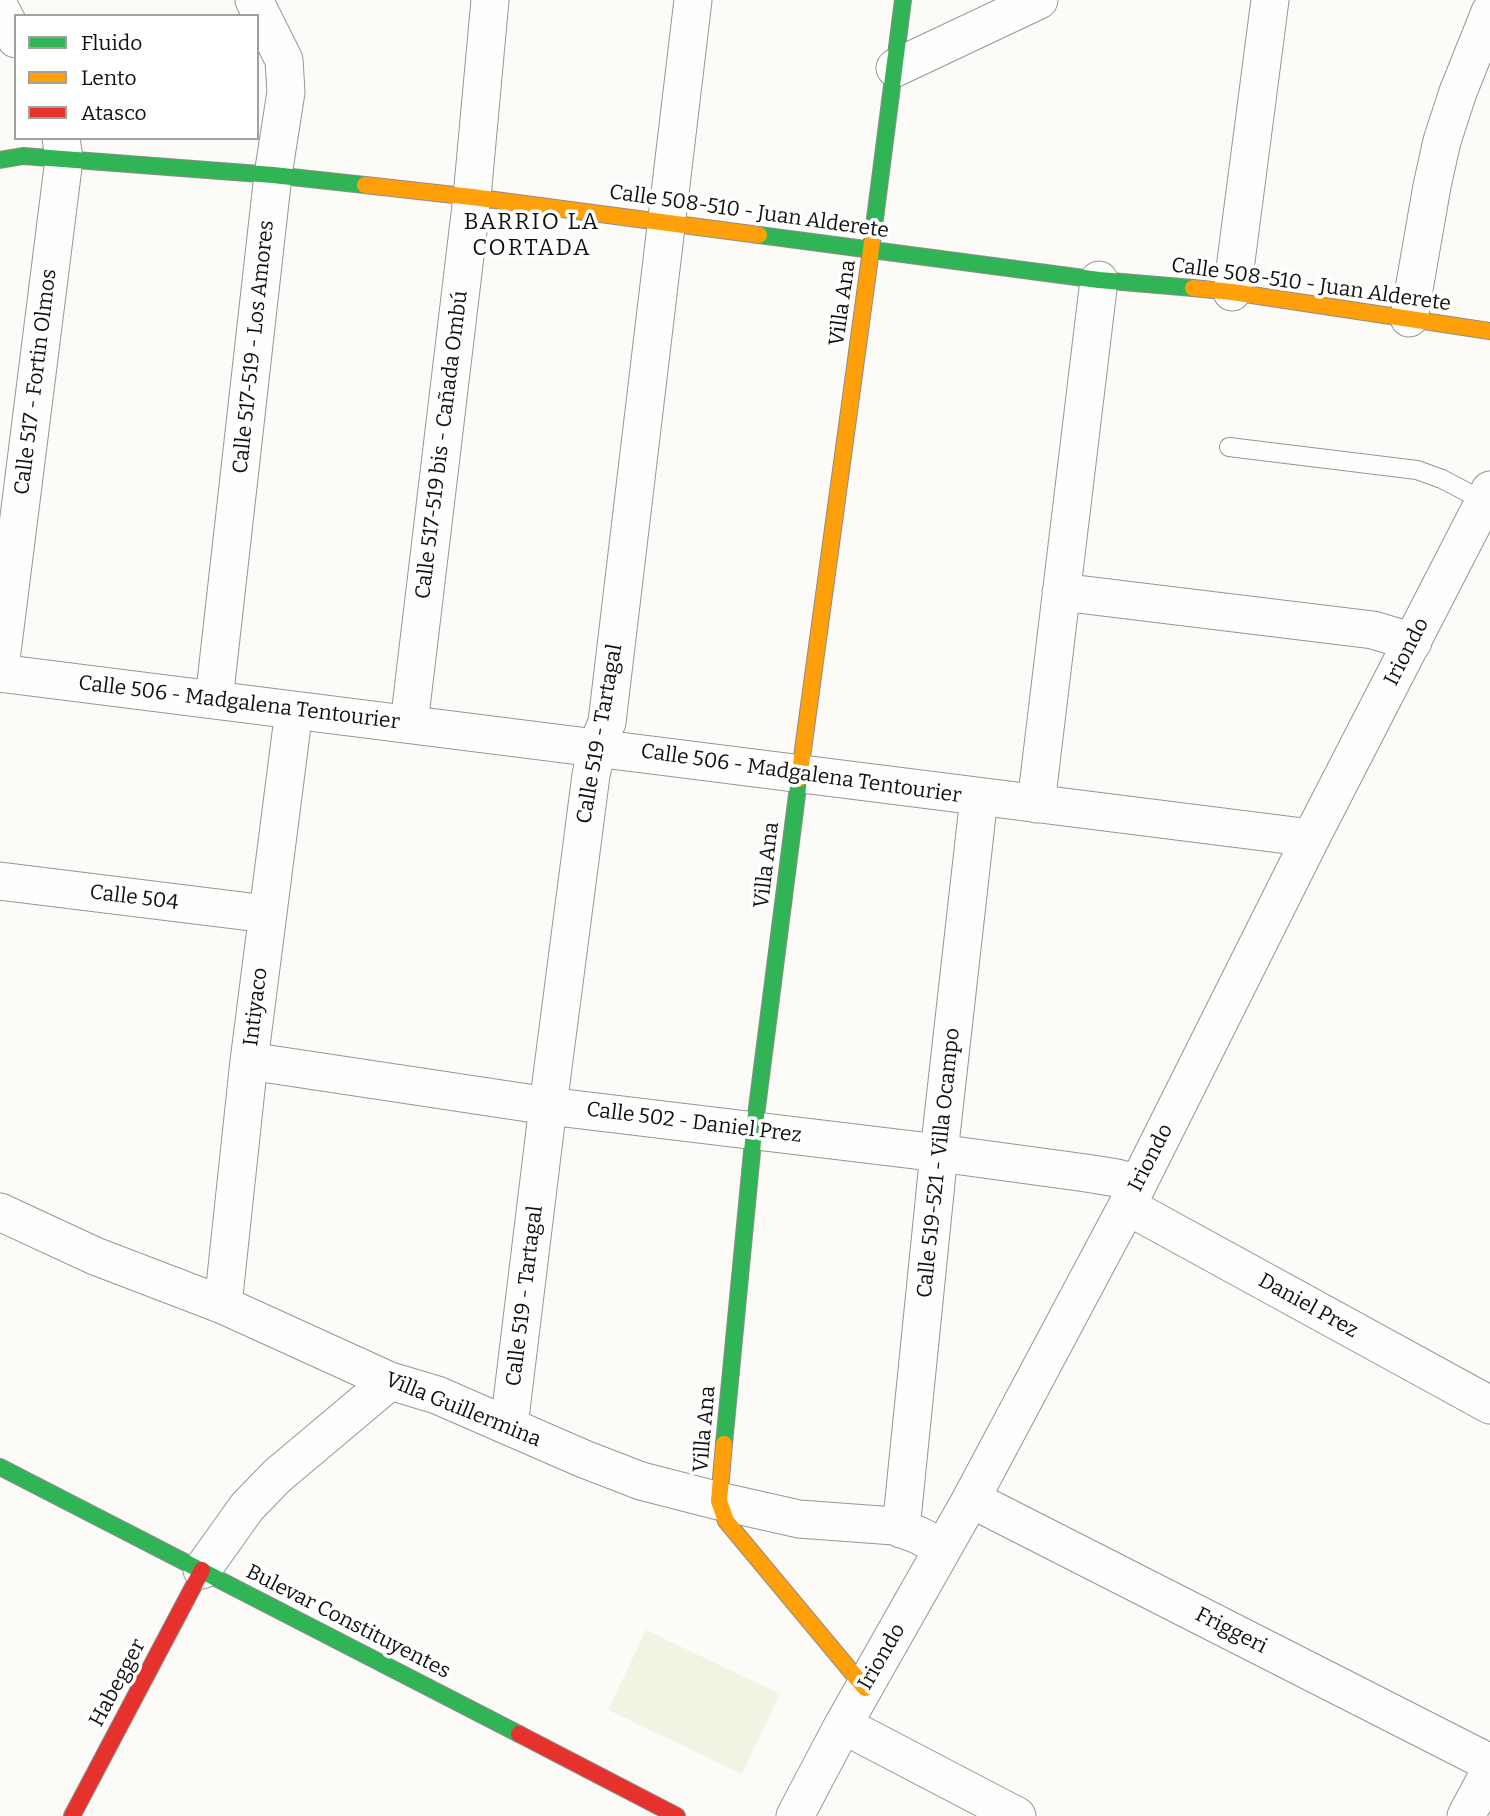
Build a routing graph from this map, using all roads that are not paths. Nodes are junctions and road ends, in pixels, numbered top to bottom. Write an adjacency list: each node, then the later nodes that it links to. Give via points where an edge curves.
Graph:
1 (254, 0): 13 (street, Calle 517-519 - Los Amores, via 284,60 285,92)
2 (491, 0): 14 (street, Calle 517-519 bis - Cañada Ombú)
3 (693, 0): 15 (street, Calle 519 - Tartagal)
4 (903, 0): 10 (street, Villa Ana)
5 (1039, 0): 10 (street)
6 (1270, 0): 18 (street)
7 (0, 8): 9 (street)
8 (1490, 12): 19 (street, via 1442,141)
9 (14, 35)
10 (895, 68): 16 (street, Villa Ana)
11 (63, 149): 12 (street, Calle 508-510 - Juan Alderete); 13 (street, Calle 508-510 - Juan Alderete); 25 (street, Calle 517 - Fortin Olmos)
12 (0, 160)
13 (274, 175): 14 (street, Calle 508-510 - Juan Alderete); 26 (street, Calle 517-519 - Los Amores)
14 (472, 197): 15 (street, Calle 508-510 - Juan Alderete); 28 (street, Calle 517-519 bis - Cañada Ombú)
15 (667, 222): 16 (street, Calle 508-510 - Juan Alderete); 29 (street, Calle 519 - Tartagal, via 607,722)
16 (871, 250): 17 (street, Calle 508-510 - Juan Alderete); 30 (street, Villa Ana)
17 (1099, 280): 18 (street, Calle 508-510 - Juan Alderete); 23 (street)
18 (1232, 292): 19 (street, Calle 508-510 - Juan Alderete)
19 (1409, 318): 20 (street, Calle 508-510 - Juan Alderete)
20 (1490, 331)
21 (1229, 447): 22 (lane, via 1417,470)
22 (1487, 496): 24 (street, Iriondo)
23 (1061, 592): 24 (street, via 1373,630); 32 (street)
24 (1413, 642): 33 (street, Iriondo)
25 (0, 670): 26 (street, Calle 506 - Madgalena Tentourier)
26 (214, 700): 27 (street, Calle 506 - Madgalena Tentourier)
27 (294, 710): 28 (street, Calle 506 - Madgalena Tentourier); 35 (street, Intiyaco)
28 (409, 723): 29 (street, Calle 506 - Madgalena Tentourier)
29 (597, 747): 30 (street, Calle 506 - Madgalena Tentourier); 37 (street, Calle 519 - Tartagal)
30 (800, 772): 31 (street, Calle 506 - Madgalena Tentourier); 38 (street, Villa Ana)
31 (979, 797): 32 (street, Calle 506 - Madgalena Tentourier); 39 (street, Calle 519-521 - Villa Ocampo)
32 (1035, 804): 33 (street, Calle 506 - Madgalena Tentourier)
33 (1311, 838): 40 (street, Iriondo)
34 (0, 881): 35 (street, Calle 504)
35 (267, 914): 36 (street, Intiyaco)
36 (249, 1061): 37 (street, Calle 502 - Daniel Prez); 42 (street, Intiyaco)
37 (548, 1106): 38 (street, Calle 502 - Daniel Prez); 45 (street, Calle 519 - Tartagal)
38 (754, 1130): 39 (street, Calle 502 - Daniel Prez); 48 (street, Villa Ana)
39 (939, 1153): 40 (street, Calle 502 - Daniel Prez, via 1116,1178); 49 (street, Calle 519-521 - Villa Ocampo)
40 (1133, 1195): 44 (street, Daniel Prez); 47 (street, Iriondo)
41 (0, 1212): 42 (street, Villa Guillermina, via 95,1256)
42 (223, 1305): 43 (street, Villa Guillermina)
43 (390, 1381): 45 (street, Villa Guillermina, via 437,1395); 51 (street, via 277,1476 247,1507)
44 (1490, 1405)
45 (509, 1426): 48 (street, Villa Guillermina, via 641,1481)
46 (0, 1467): 51 (street, Bulevar Constituyentes)
47 (971, 1499): 50 (street, Iriondo); 54 (street, Friggeri)
48 (719, 1502): 49 (street, Villa Guillermina, via 799,1519); 52 (street, Villa Ana, via 726,1521)
49 (901, 1529): 50 (street, Villa Guillermina)
50 (943, 1548): 52 (street, Iriondo)
51 (202, 1570): 56 (street, Habegger); 57 (street, Bulevar Constituyentes)
52 (865, 1688): 53 (street, Iriondo)
53 (843, 1725): 58 (street, Iriondo); 59 (street)
54 (1490, 1763)
55 (1490, 1771): 60 (street)
56 (72, 1816)
57 (677, 1816)
58 (795, 1816)
59 (1017, 1816)
60 (1466, 1816)

